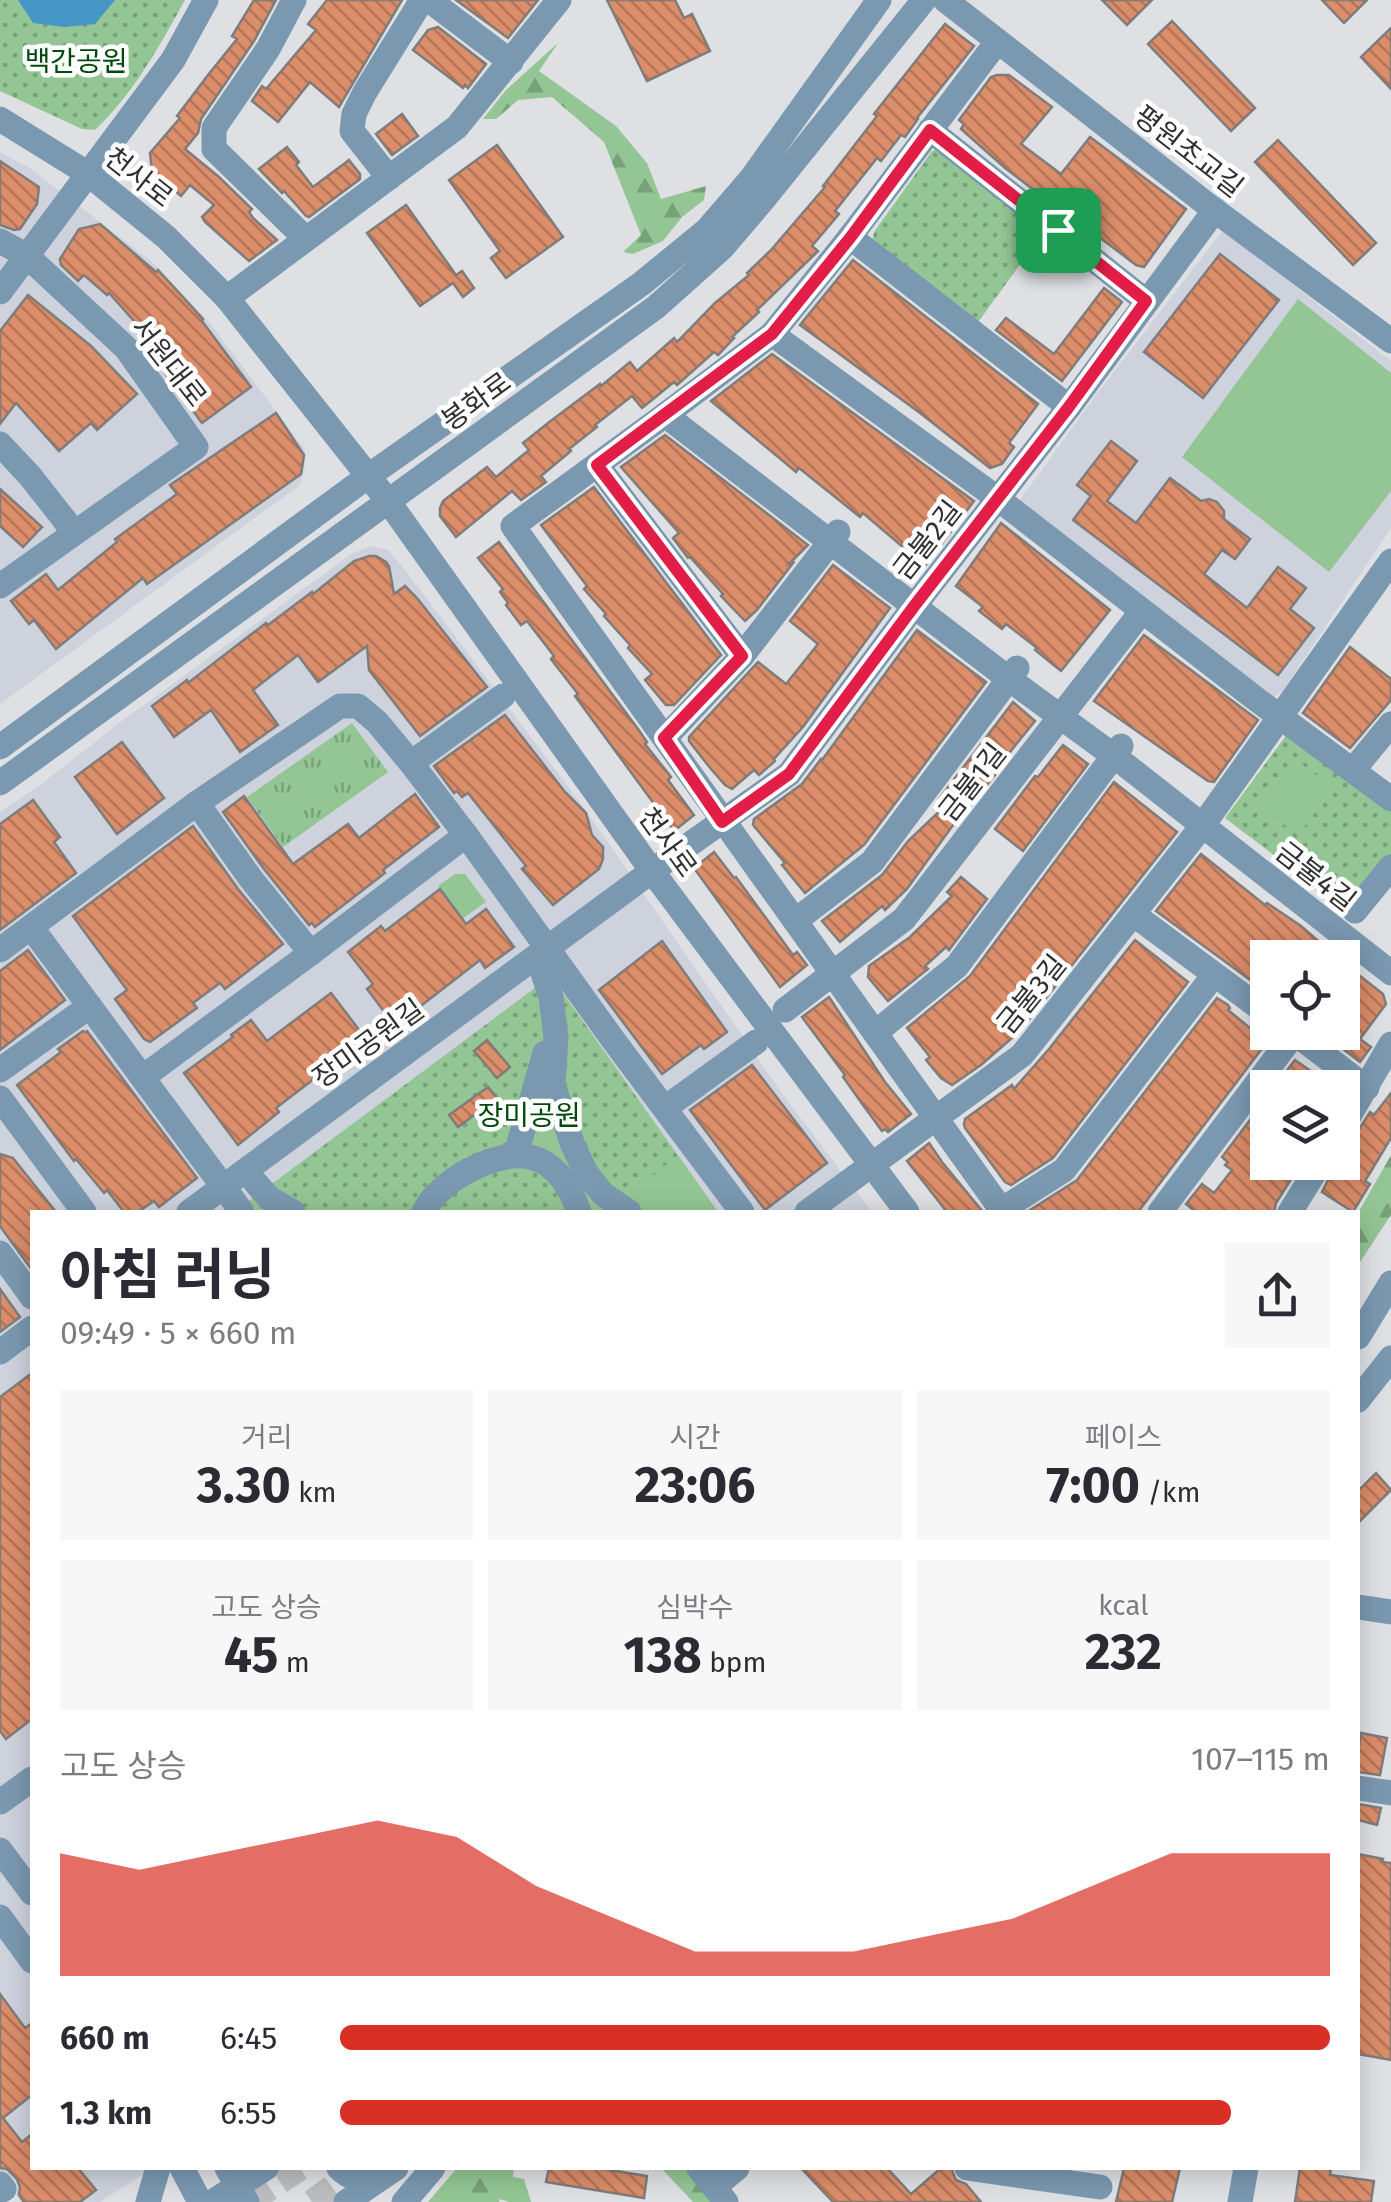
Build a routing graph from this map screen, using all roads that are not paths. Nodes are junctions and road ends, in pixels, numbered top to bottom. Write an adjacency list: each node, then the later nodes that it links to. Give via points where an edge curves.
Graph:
1 (206, 0): 12 (street, via 173,60)
2 (294, 0): 16 (street, via 214,128 214,149)
3 (425, 0): 9 (street); 13 (street, via 354,114 352,131)
4 (559, 0): 9 (street)
5 (880, 0): 28 (street, 봉화로, via 707,230)
6 (924, 0): 30 (street, 봉화로, via 722,248 656,307)
7 (948, 3): 8 (street, 평원초교길)
8 (997, 42): 11 (street); 14 (street, 평원초교길)
9 (511, 62): 13 (street, via 457,127)
10 (0, 118): 12 (street, 천사로)
11 (930, 130): 15 (street); 21 (street)
12 (87, 173): 18 (street); 20 (street, 천사로)
13 (389, 178): 16 (street)
14 (1215, 210): 21 (street, 금불2길); 23 (street, 평원초교길)
15 (850, 238): 22 (street); 24 (street)
16 (306, 239): 20 (street)
17 (0, 241): 18 (street, 서원대로)
18 (26, 256): 19 (street); 31 (street, 서원대로, via 126,348 196,447)
19 (0, 292)
20 (228, 298): 28 (street, 천사로)
21 (1146, 301): 24 (street, 금불2길)
22 (772, 334): 25 (street); 29 (street)
23 (1391, 341)
24 (1068, 408): 29 (street, 금불2길)
25 (672, 410): 27 (street); 32 (street)
26 (0, 444): 31 (street)
27 (597, 465): 37 (street); 43 (street, via 513,526)
28 (367, 477): 30 (street, 천사로); 44 (street, 봉화로)
29 (998, 498): 35 (street, 금불2길); 36 (street)
30 (388, 501): 48 (street, 봉화로); 55 (street, 천사로)
31 (74, 532): 34 (street, 서원대로)
32 (835, 536): 35 (street); 37 (street)
33 (1391, 561): 41 (street, 금불3길)
34 (0, 586)
35 (919, 600): 38 (street); 52 (street, 금불2길, via 789,774)
36 (1142, 611): 40 (street, 금불1길); 41 (street)
37 (742, 656): 43 (street)
38 (1013, 673): 40 (street); 58 (street, 금불1길, via 872,862)
39 (504, 696): 46 (street)
40 (1064, 712): 45 (street); 66 (street, 금불1길, via 904,920)
41 (1280, 717): 47 (street); 51 (street, 금불3길)
42 (1391, 724): 47 (street)
43 (664, 738): 52 (street)
44 (0, 747)
45 (1118, 751): 51 (street); 72 (street, via 957,966)
46 (410, 763): 50 (street, via 368,714 340,706); 53 (street)
47 (1354, 770): 49 (street)
48 (0, 783)
49 (1391, 799)
50 (197, 804): 59 (street); 62 (street)
51 (1207, 820): 57 (street, 금불3길); 63 (street, 금불4길); 65 (street, 금불4길)
52 (722, 822): 55 (street, 금불2길); 58 (street)
53 (466, 835): 60 (street); 62 (street)
54 (1391, 867): 56 (street)
55 (652, 870): 60 (street, 장미공원길); 85 (street, 천사로)
56 (1355, 911)
57 (1133, 914): 67 (street); 83 (street, 금불3길, via 1022,1055)
58 (795, 921): 66 (street)
59 (31, 927): 61 (street); 69 (street)
60 (548, 947): 82 (street); 88 (street, 장미공원길)
61 (0, 950)
62 (312, 953): 78 (street)
63 (1391, 958)
64 (543, 972): 71 (street)
65 (1391, 973)
66 (833, 974): 70 (street, 금불1길); 72 (street)
67 (1214, 974): 68 (street); 100 (street, via 1064,1170)
68 (1250, 1001)
69 (90, 1006): 77 (street); 78 (street)
70 (785, 1010)
71 (554, 1020): 84 (street); 95 (street, via 554,1084 572,1143 586,1173)
72 (874, 1033): 83 (street)
73 (756, 1042): 82 (street)
74 (1391, 1044): 79 (street)
75 (1281, 1050): 101 (street)
76 (1317, 1050): 79 (street)
77 (0, 1070)
78 (143, 1076): 88 (street)
79 (1368, 1088): 81 (street)
80 (0, 1098): 89 (street)
81 (1360, 1100)
82 (665, 1108): 96 (street)
83 (937, 1118): 85 (street, 금불3길); 99 (street)
84 (516, 1154): 93 (street, via 498,1156 451,1181); 94 (street, via 552,1170)
85 (871, 1166): 97 (street); 98 (street, 천사로)
86 (1310, 1180): 102 (street)
87 (254, 1182): 92 (street)
88 (224, 1187): 90 (street, 장미공원길); 91 (street)
89 (83, 1210)
90 (192, 1210)
91 (241, 1210)
92 (291, 1210)
93 (425, 1210)
94 (578, 1210)
95 (626, 1210)
96 (741, 1210)
97 (809, 1210)
98 (905, 1210)
99 (1001, 1210)
100 (1004, 1210)
101 (1161, 1210)
102 (1291, 1210)
103 (0, 1253): 105 (street)
104 (1391, 1284): 107 (street)
105 (30, 1294)
106 (30, 1330): 108 (street)
107 (1360, 1334)
108 (0, 1352)
109 (1391, 1358): 110 (street)
110 (1360, 1397)
111 (1360, 1608): 112 (street)
112 (1391, 1612)
113 (30, 1780): 116 (street)
114 (1360, 1788): 115 (street)
115 (1391, 1793)
116 (0, 1802)
117 (0, 1850): 118 (street)
118 (30, 1889)
119 (1, 1919): 120 (street)
120 (30, 1958)
121 (157, 2170): 133 (street)
122 (183, 2170): 134 (street)
123 (263, 2170): 130 (street)
124 (342, 2170): 129 (street, via 363,2181)
125 (431, 2170): 137 (street)
126 (734, 2170): 131 (street)
127 (983, 2170): 132 (street)
128 (1246, 2170): 138 (street)
129 (387, 2173): 136 (street)
130 (237, 2185): 135 (street)
131 (713, 2185)
132 (1100, 2185)
133 (148, 2202)
134 (200, 2202)
135 (212, 2202)
136 (346, 2202)
137 (404, 2202)
138 (1240, 2202)

